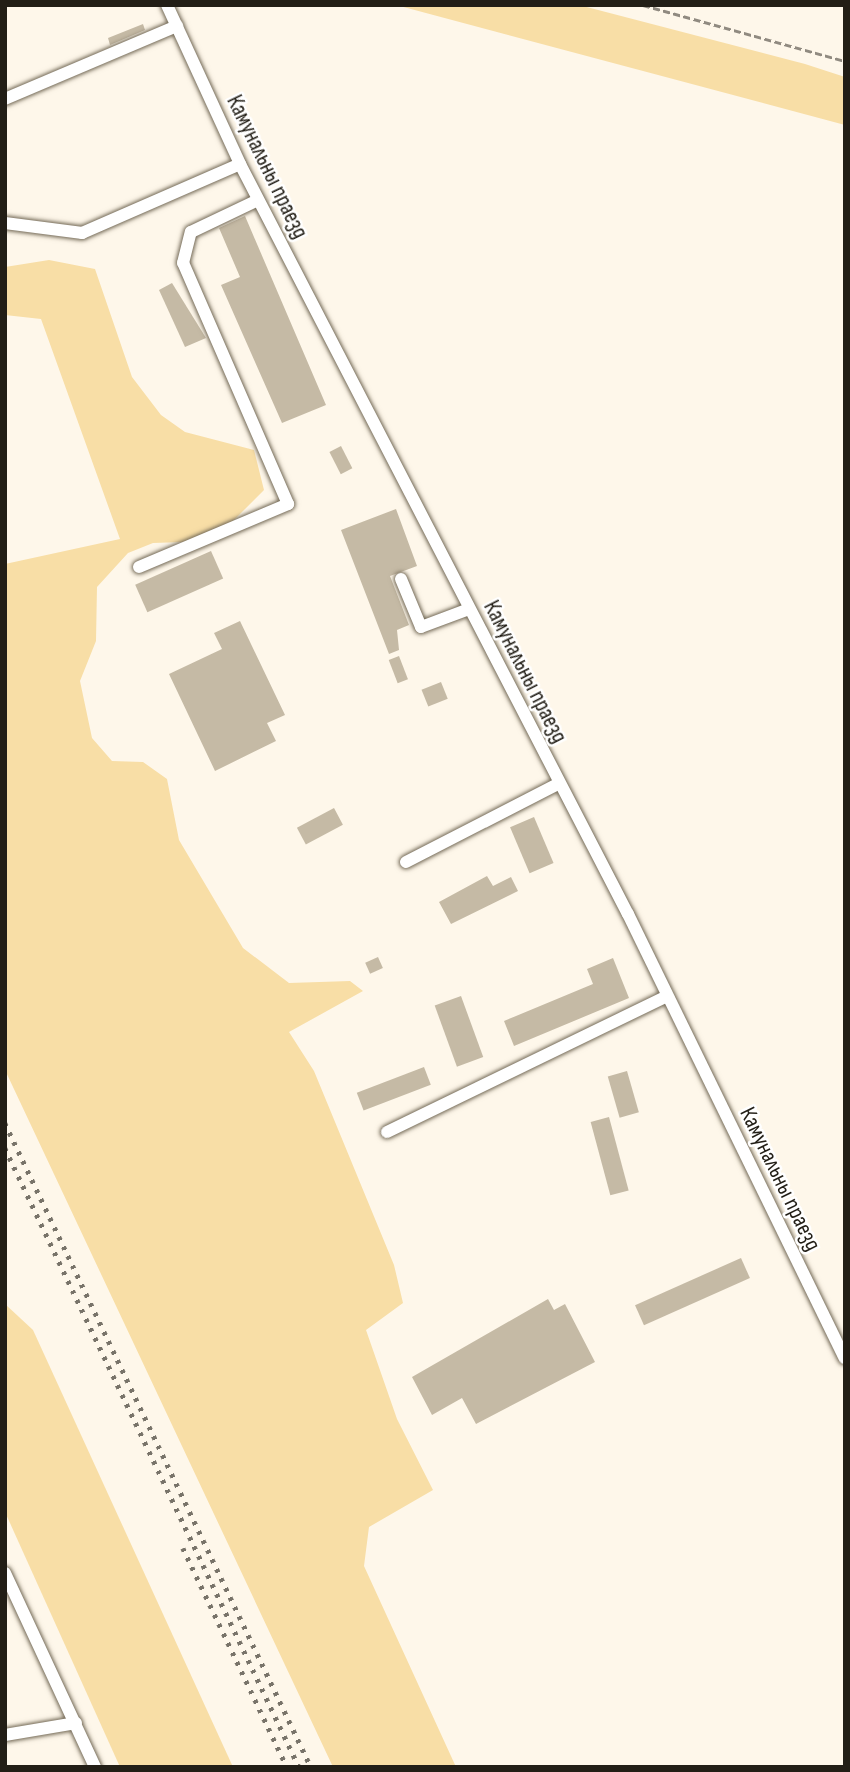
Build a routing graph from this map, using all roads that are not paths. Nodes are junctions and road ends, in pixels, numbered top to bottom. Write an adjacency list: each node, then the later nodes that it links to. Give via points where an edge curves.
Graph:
1 (167, 5): 2 (street, Камунальны праезд)
2 (177, 26): 3 (street); 4 (street, Камунальны праезд)
3 (5, 99)
4 (240, 164): 5 (street, Камунальны праезд); 6 (street, via 82,233)
5 (258, 200): 7 (street, via 191,232 183,263 288,504); 9 (street, Камунальны праезд)
6 (5, 223)
7 (139, 567)
8 (401, 579): 9 (street, via 421,627)
9 (469, 609): 10 (street, Камунальны праезд)
10 (558, 784): 11 (street); 12 (street, Камунальны праезд)
11 (406, 862)
12 (667, 996): 13 (street); 14 (street, Камунальны праезд)
13 (387, 1132)
14 (845, 1358)
15 (5, 1573): 16 (street)
16 (76, 1723): 17 (street); 18 (street)
17 (5, 1735)
18 (94, 1767)

